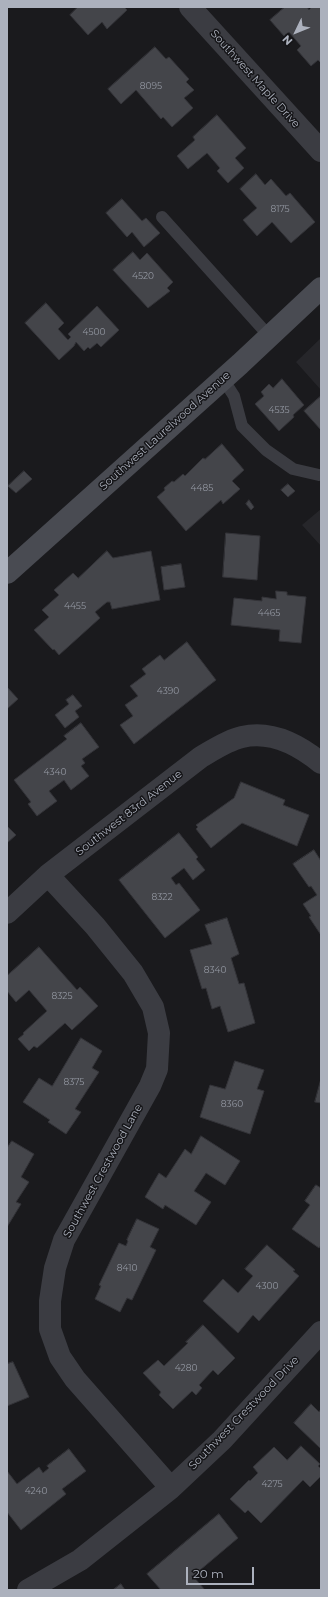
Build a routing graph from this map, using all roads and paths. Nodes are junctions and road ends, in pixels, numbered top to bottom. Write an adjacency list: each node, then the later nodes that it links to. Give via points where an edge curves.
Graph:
1 (190, 7): 2 (street, Southwest Maple Drive)
2 (321, 151)
3 (162, 217): 5 (lane)
4 (321, 288): 5 (street, Southwest Laurelwood Avenue)
5 (269, 336): 6 (street, Southwest Laurelwood Avenue)
6 (223, 379): 7 (lane, via 234,396 242,426 266,450 293,469); 8 (street, Southwest Laurelwood Avenue)
7 (319, 475)
8 (7, 573)
9 (321, 763): 10 (street, Southwest 83rd Avenue, via 285,740 263,735 242,737 201,757)
10 (48, 875): 11 (street, Southwest 83rd Avenue); 13 (street, Southwest Crestwood Lane, via 95,926 133,973 153,1007 159,1033 157,1069 150,1086 64,1240 55,1268 50,1301 50,1329 60,1357 75,1379)
11 (7, 913)
12 (321, 1332): 13 (street, Southwest Crestwood Drive, via 222,1440)
13 (171, 1488): 14 (street, Southwest Crestwood Drive, via 80,1560)
14 (28, 1590)

